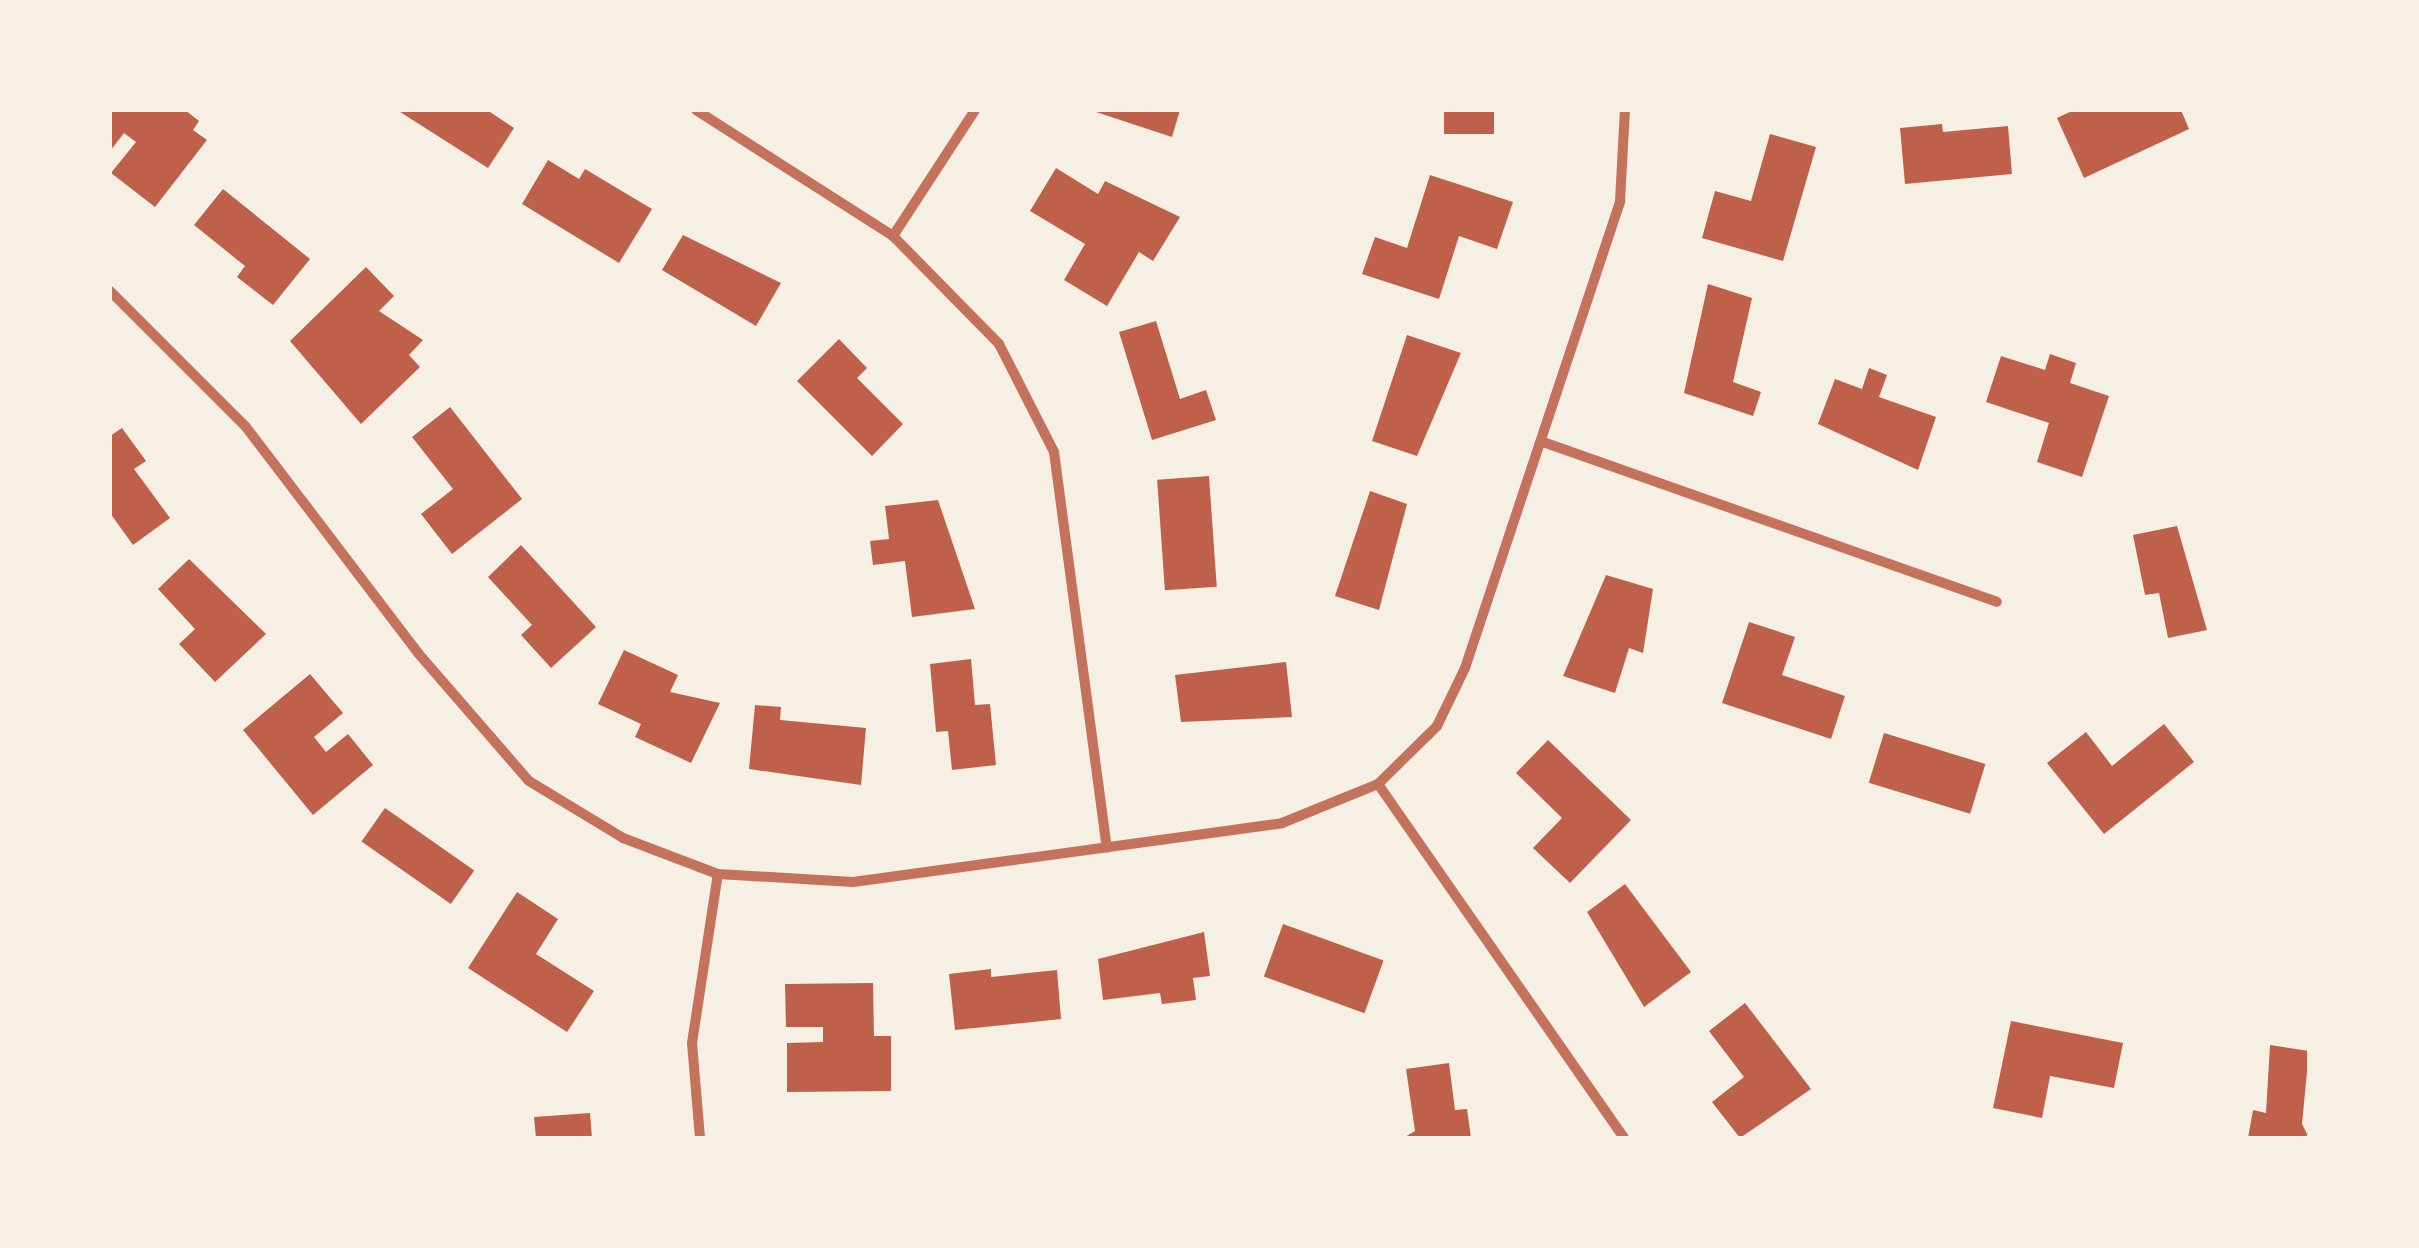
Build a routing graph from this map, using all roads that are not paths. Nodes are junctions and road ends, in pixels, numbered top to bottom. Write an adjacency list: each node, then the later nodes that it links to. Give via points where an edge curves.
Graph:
1 (696, 110): 4 (street)
2 (975, 110): 4 (street)
3 (1625, 110): 6 (street, via 1620,202)
4 (892, 236): 9 (street, via 999,344 1054,452)
5 (110, 291): 10 (street, via 246,426 418,653 529,781 624,838)
6 (1543, 442): 7 (street); 8 (street, via 1466,668 1436,726)
7 (1998, 602)
8 (1378, 784): 9 (street, via 1282,822); 12 (street)
9 (1107, 848): 10 (street, via 853,882)
10 (718, 874): 11 (street, via 692,1043)
11 (700, 1138)
12 (1624, 1138)

